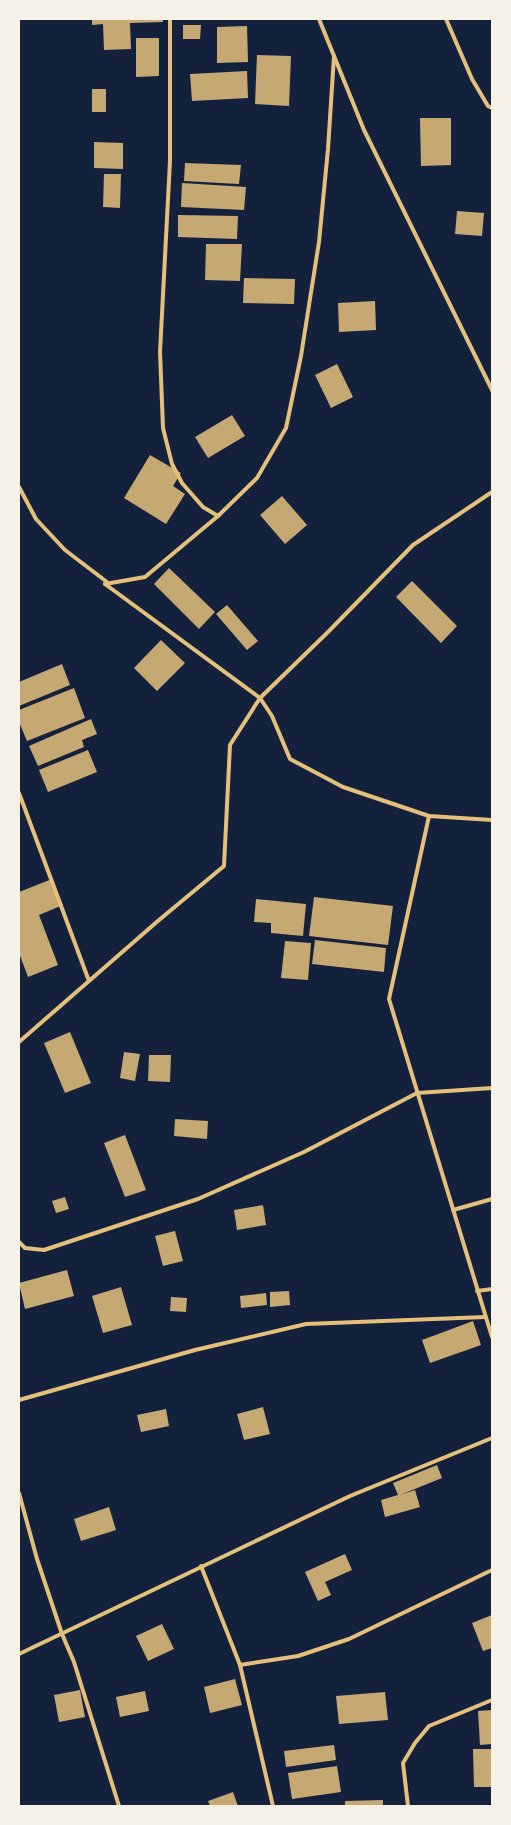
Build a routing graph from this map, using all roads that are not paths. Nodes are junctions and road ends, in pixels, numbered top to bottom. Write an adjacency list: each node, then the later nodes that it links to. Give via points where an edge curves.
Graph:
1 (170, 19): 10 (street, via 170,161 160,352 163,428 172,464 182,483 203,507)
2 (319, 19): 4 (street)
3 (446, 19): 5 (street, via 472,79 488,106)
4 (334, 56): 6 (street, via 364,130); 10 (street, via 319,242 301,356 286,428 257,478)
5 (492, 108)
6 (491, 383): 7 (street)
7 (492, 390)
8 (19, 487): 11 (street, via 36,519 65,550 107,582)
9 (492, 492): 12 (street, via 413,545)
10 (218, 516): 11 (street, via 145,577)
11 (105, 584): 12 (street)
12 (260, 698): 14 (street, via 272,716 290,758 343,787); 16 (street, via 230,746 224,866)
13 (19, 793): 16 (street)
14 (429, 816): 15 (street); 19 (street, via 390,999)
15 (492, 820)
16 (88, 981): 17 (street)
17 (19, 1042)
18 (492, 1088): 19 (street)
19 (417, 1093): 21 (street); 22 (street, via 304,1152 198,1199 44,1250 25,1248)
20 (492, 1198): 21 (street)
21 (453, 1210): 24 (street)
22 (19, 1242)
23 (492, 1289): 24 (street)
24 (477, 1291): 25 (street)
25 (485, 1317): 26 (street); 27 (street, via 306,1324 195,1350)
26 (492, 1337)
27 (19, 1400)
28 (492, 1438): 30 (street, via 350,1496)
29 (19, 1492): 32 (street, via 37,1559)
30 (201, 1566): 32 (street); 34 (street)
31 (492, 1570): 34 (street, via 349,1639 298,1656)
32 (62, 1634): 33 (street); 36 (street, via 74,1662)
33 (19, 1654)
34 (240, 1665): 37 (street)
35 (492, 1700): 38 (street, via 429,1726 420,1737 403,1763)
36 (119, 1806)
37 (273, 1806)
38 (408, 1806)

